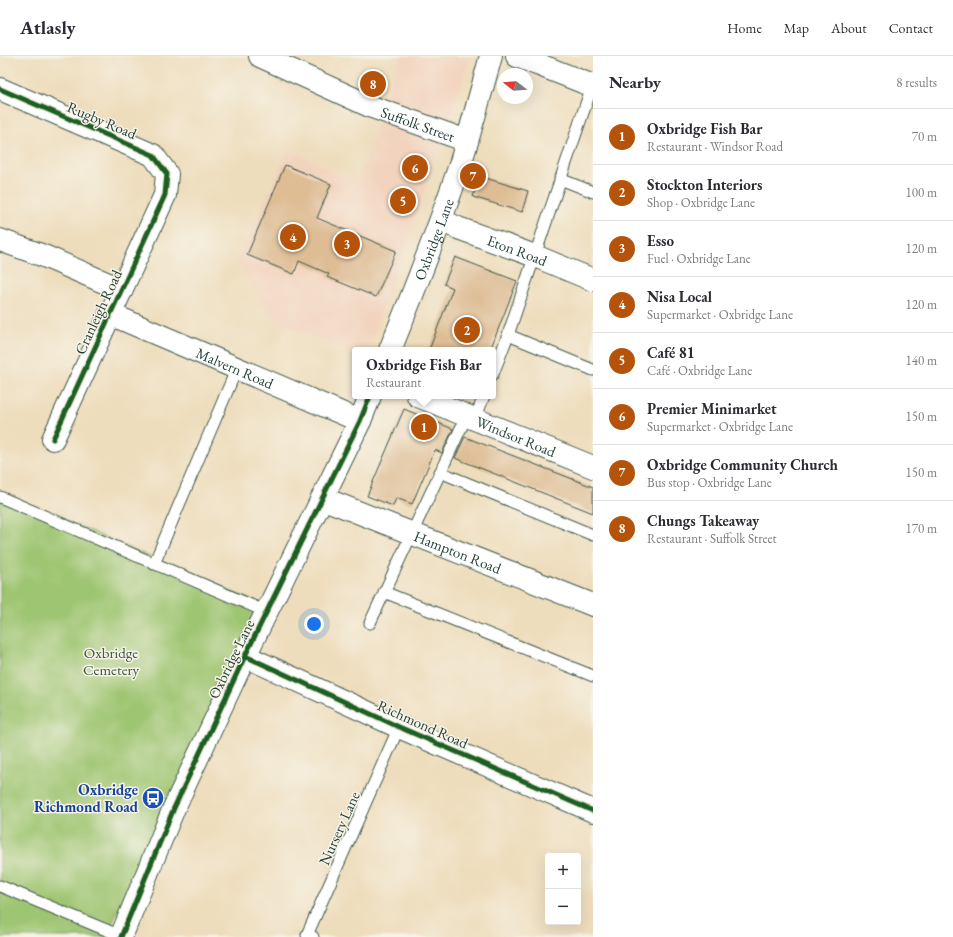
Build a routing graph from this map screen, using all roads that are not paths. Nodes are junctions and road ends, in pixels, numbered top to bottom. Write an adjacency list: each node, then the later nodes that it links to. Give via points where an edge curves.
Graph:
1 (260, 56): 6 (street, Suffolk Street, via 372,107)
2 (491, 56): 6 (street, Oxbridge Lane)
3 (517, 56): 4 (street)
4 (592, 86): 7 (lane)
5 (0, 89): 9 (street, Rugby Road, via 153,154 167,174)
6 (467, 141): 10 (street, Oxbridge Lane)
7 (560, 179): 8 (lane); 12 (lane)
8 (593, 192)
9 (165, 195): 14 (street, Cranleigh Road)
10 (440, 220): 12 (street, Eton Road); 17 (street, Oxbridge Lane)
11 (0, 240): 14 (street)
12 (535, 256): 13 (street, Eton Road); 16 (lane)
13 (593, 280)
14 (122, 290): 15 (street, Cranleigh Road)
15 (110, 314): 19 (street, Malvern Road); 26 (street, Cranleigh Road)
16 (508, 335): 18 (lane); 20 (lane)
17 (391, 347)
18 (496, 366)
19 (237, 368): 25 (street, Malvern Road); 33 (lane)
20 (593, 370)
21 (369, 399): 25 (street, Oxbridge Lane)
22 (426, 399): 24 (street, Windsor Road)
23 (482, 399): 24 (lane)
24 (471, 417): 27 (street, Windsor Road); 28 (lane)
25 (360, 421): 30 (street, Oxbridge Lane)
26 (53, 439)
27 (593, 467)
28 (440, 472): 31 (lane); 32 (lane)
29 (0, 497): 33 (lane)
30 (322, 498): 31 (street, Hampton Road); 36 (street, Oxbridge Lane)
31 (412, 534): 34 (lane); 35 (street, Hampton Road)
32 (593, 535)
33 (154, 564): 36 (lane)
34 (384, 592): 37 (lane); 39 (lane)
35 (593, 606)
36 (267, 612): 38 (street, Oxbridge Lane)
37 (370, 623)
38 (245, 656): 40 (street, Richmond Road); 43 (street, Oxbridge Lane, via 174,808)
39 (593, 676)
40 (400, 727): 41 (street, Richmond Road); 44 (lane, Nursery Lane, via 308,935)
41 (593, 811)
42 (0, 886): 43 (lane)
43 (121, 936)
44 (313, 937)

